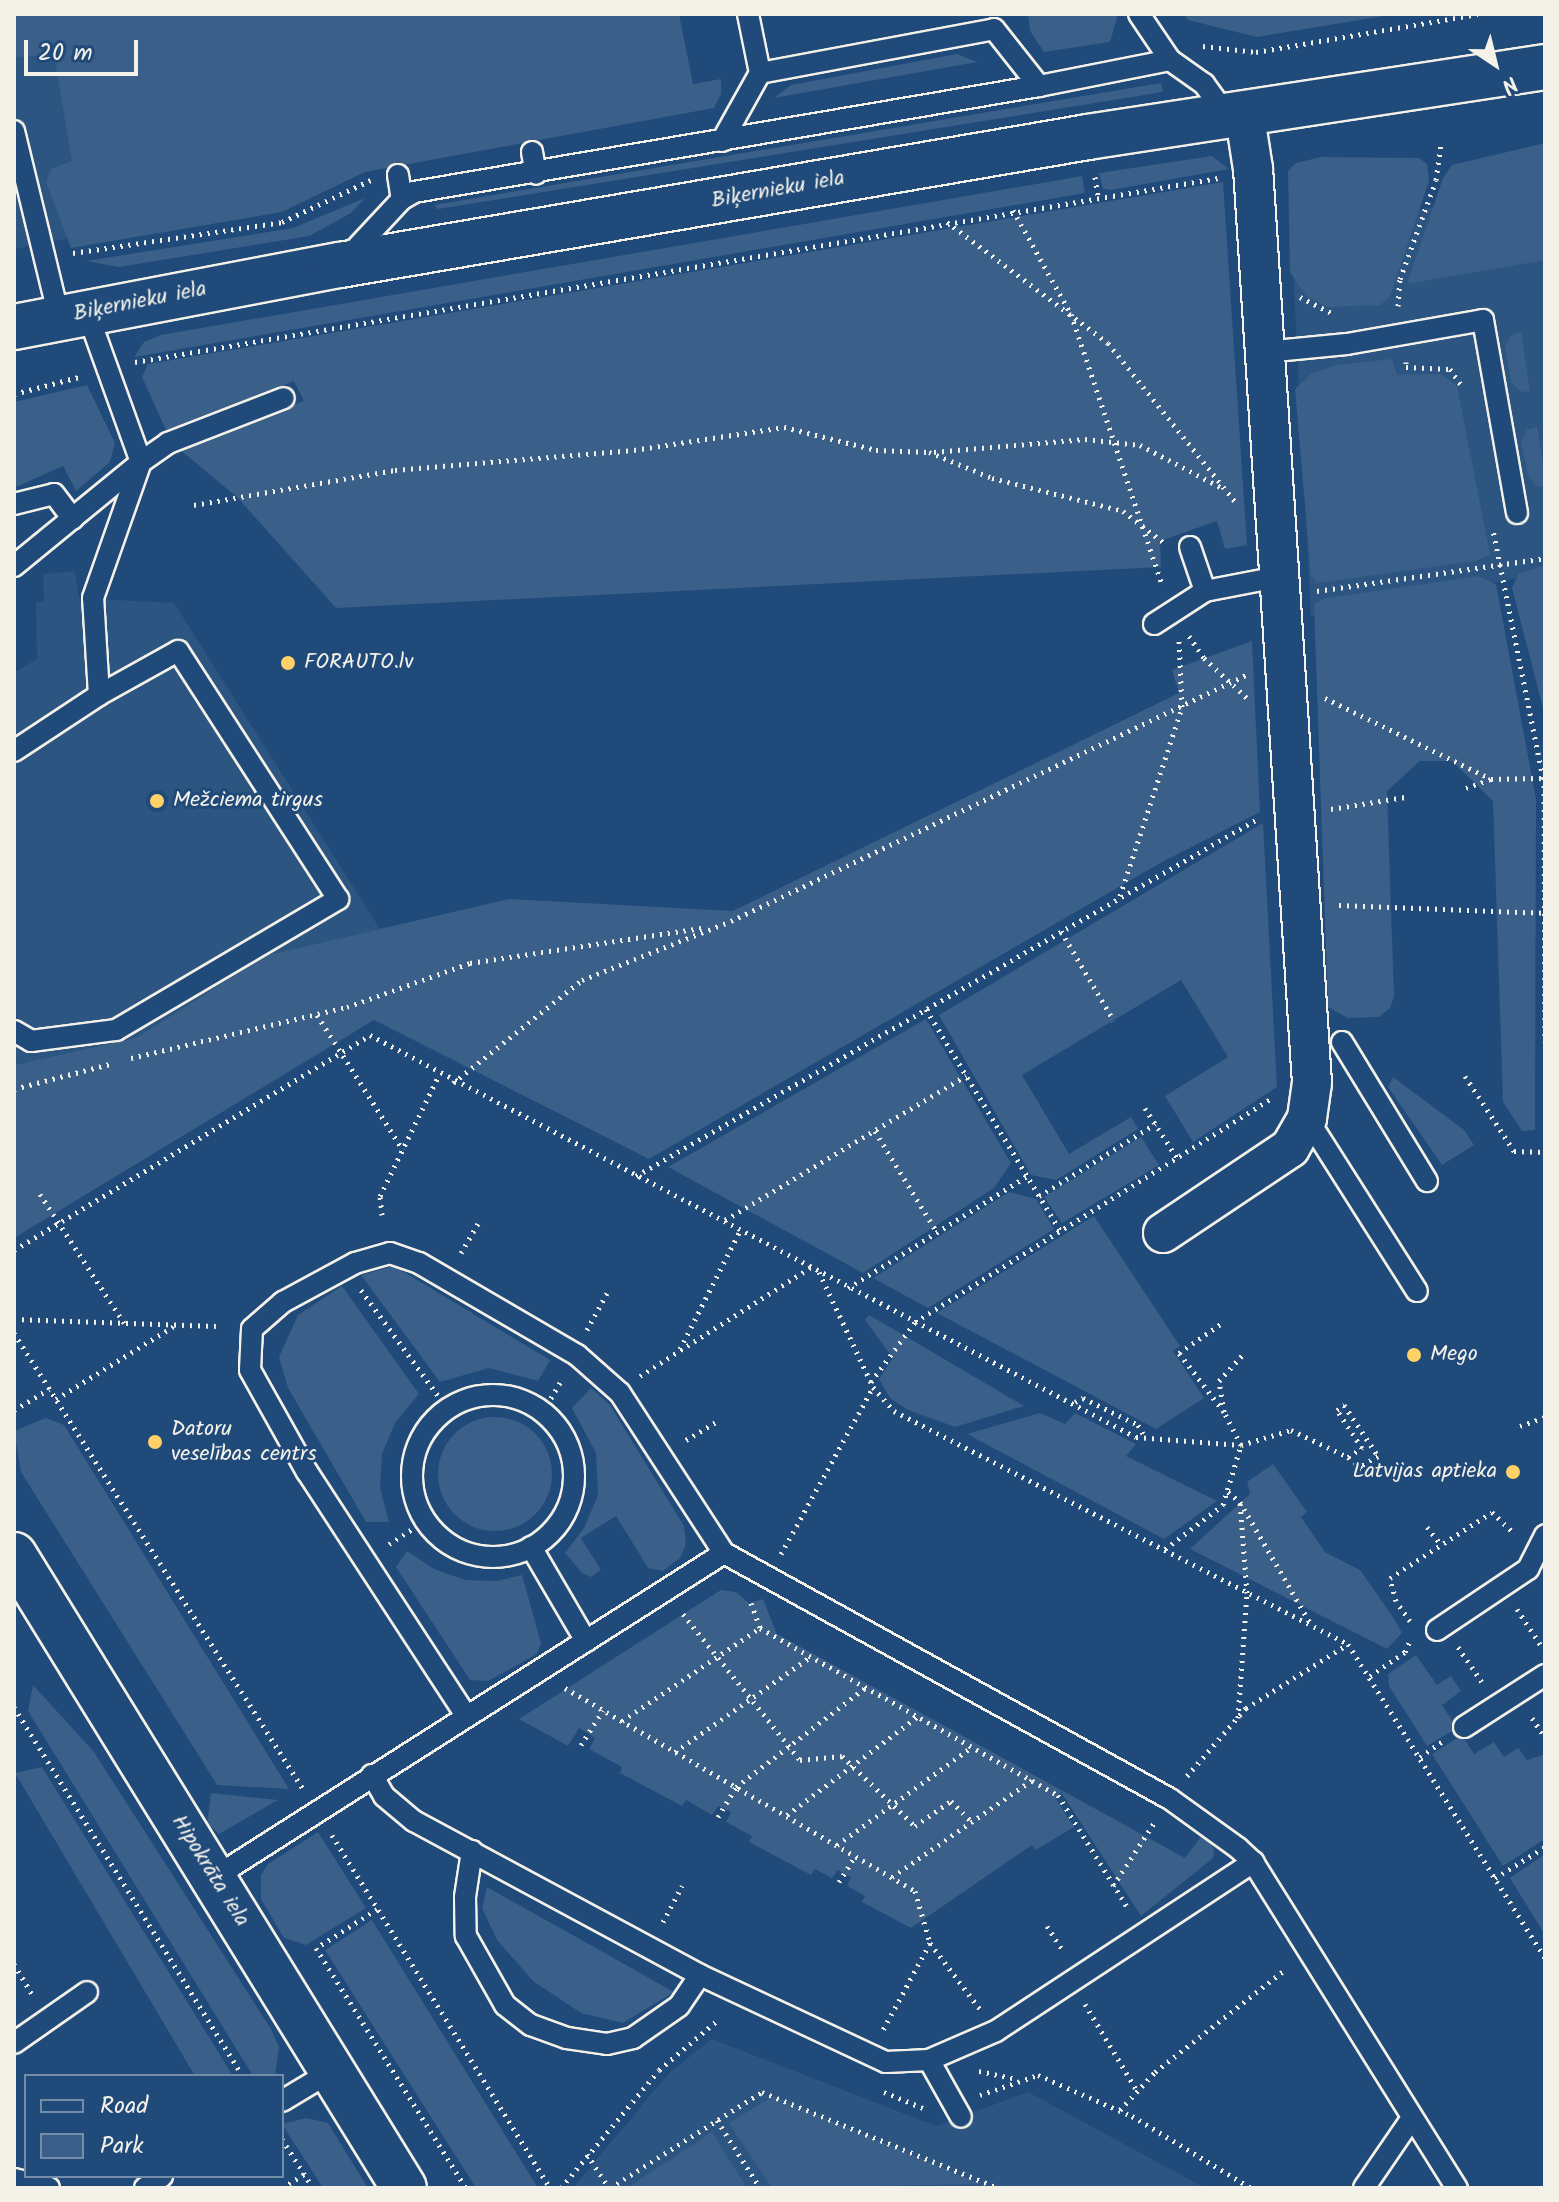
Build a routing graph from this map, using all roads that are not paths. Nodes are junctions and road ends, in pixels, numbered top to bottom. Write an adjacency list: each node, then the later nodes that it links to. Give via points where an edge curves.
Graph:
1 (748, 14): 6 (lane)
2 (1139, 14): 4 (lane)
3 (992, 22): 6 (lane); 7 (lane)
4 (1170, 60): 7 (lane); 8 (lane)
5 (1545, 67): 8 (main road, Biķernieku iela)
6 (760, 73): 10 (lane)
7 (1039, 86): 10 (lane)
8 (1235, 112): 15 (main road, Biķernieku iela); 18 (street, via 1253,169)
9 (14, 131): 16 (lane)
10 (722, 141): 12 (lane)
11 (532, 152): 12 (lane)
12 (536, 174): 14 (lane, via 414,192)
13 (398, 175): 14 (lane)
14 (402, 199): 15 (lane)
15 (340, 265): 16 (main road, Biķernieku iela)
16 (73, 315): 17 (main road, Biķernieku iela); 20 (lane, via 109,369)
17 (14, 327)
18 (1265, 352): 22 (lane, via 1483,320); 26 (street)
19 (284, 398): 20 (lane, via 168,443)
20 (141, 462): 23 (lane); 29 (lane, via 93,598)
21 (14, 504): 23 (lane, via 54,494)
22 (1517, 513)
23 (73, 519): 25 (lane)
24 (1190, 547): 27 (lane)
25 (14, 566)
26 (1291, 585): 27 (lane); 33 (street, via 1281,820 1312,1083)
27 (1205, 591): 28 (lane)
28 (1154, 624)
29 (99, 695): 30 (lane); 31 (lane, via 178,651 338,899 116,1030 31,1041)
30 (14, 751)
31 (14, 1031)
32 (1342, 1042): 34 (lane)
33 (1307, 1118): 35 (street, via 1290,1148); 36 (lane)
34 (1427, 1181)
35 (1163, 1233)
36 (1417, 1291)
37 (1544, 1539): 41 (lane, via 1528,1569)
38 (531, 1547): 38 (lane, via 510,1555 466,1553 446,1543 425,1521 411,1486 412,1464 430,1423 447,1408 487,1394 507,1395 535,1407 558,1426 573,1463 570,1502 548,1536); 42 (lane)
39 (724, 1553): 42 (lane); 44 (lane, via 620,1393 577,1355 419,1263 390,1253 345,1268 283,1302 252,1329 250,1370); 48 (lane, via 1170,1799)
40 (14, 1555): 49 (main road, Hipokrāta iela)
41 (1437, 1630)
42 (586, 1641): 44 (lane)
43 (1545, 1675): 45 (lane)
44 (465, 1714): 46 (lane)
45 (1464, 1727)
46 (372, 1775): 47 (lane, via 384,1796 414,1821); 49 (lane)
47 (472, 1851): 50 (lane); 50 (lane, via 466,1936 505,2005 531,2025 607,2044 633,2038 679,2006)
48 (1253, 1862): 53 (lane, via 1072,1974 996,2031); 57 (lane)
49 (215, 1877): 54 (main road, Hipokrāta iela)
50 (700, 1975): 53 (lane, via 886,2062)
51 (87, 1992): 52 (lane)
52 (14, 2043)
53 (929, 2060): 56 (lane)
54 (332, 2071): 55 (lane); 60 (main road, Hipokrāta iela)
55 (284, 2100)
56 (958, 2111)
57 (1412, 2118): 61 (lane); 62 (lane)
58 (14, 2179): 59 (lane)
59 (49, 2188)
60 (404, 2188)
61 (1364, 2188)
62 (1457, 2188)

